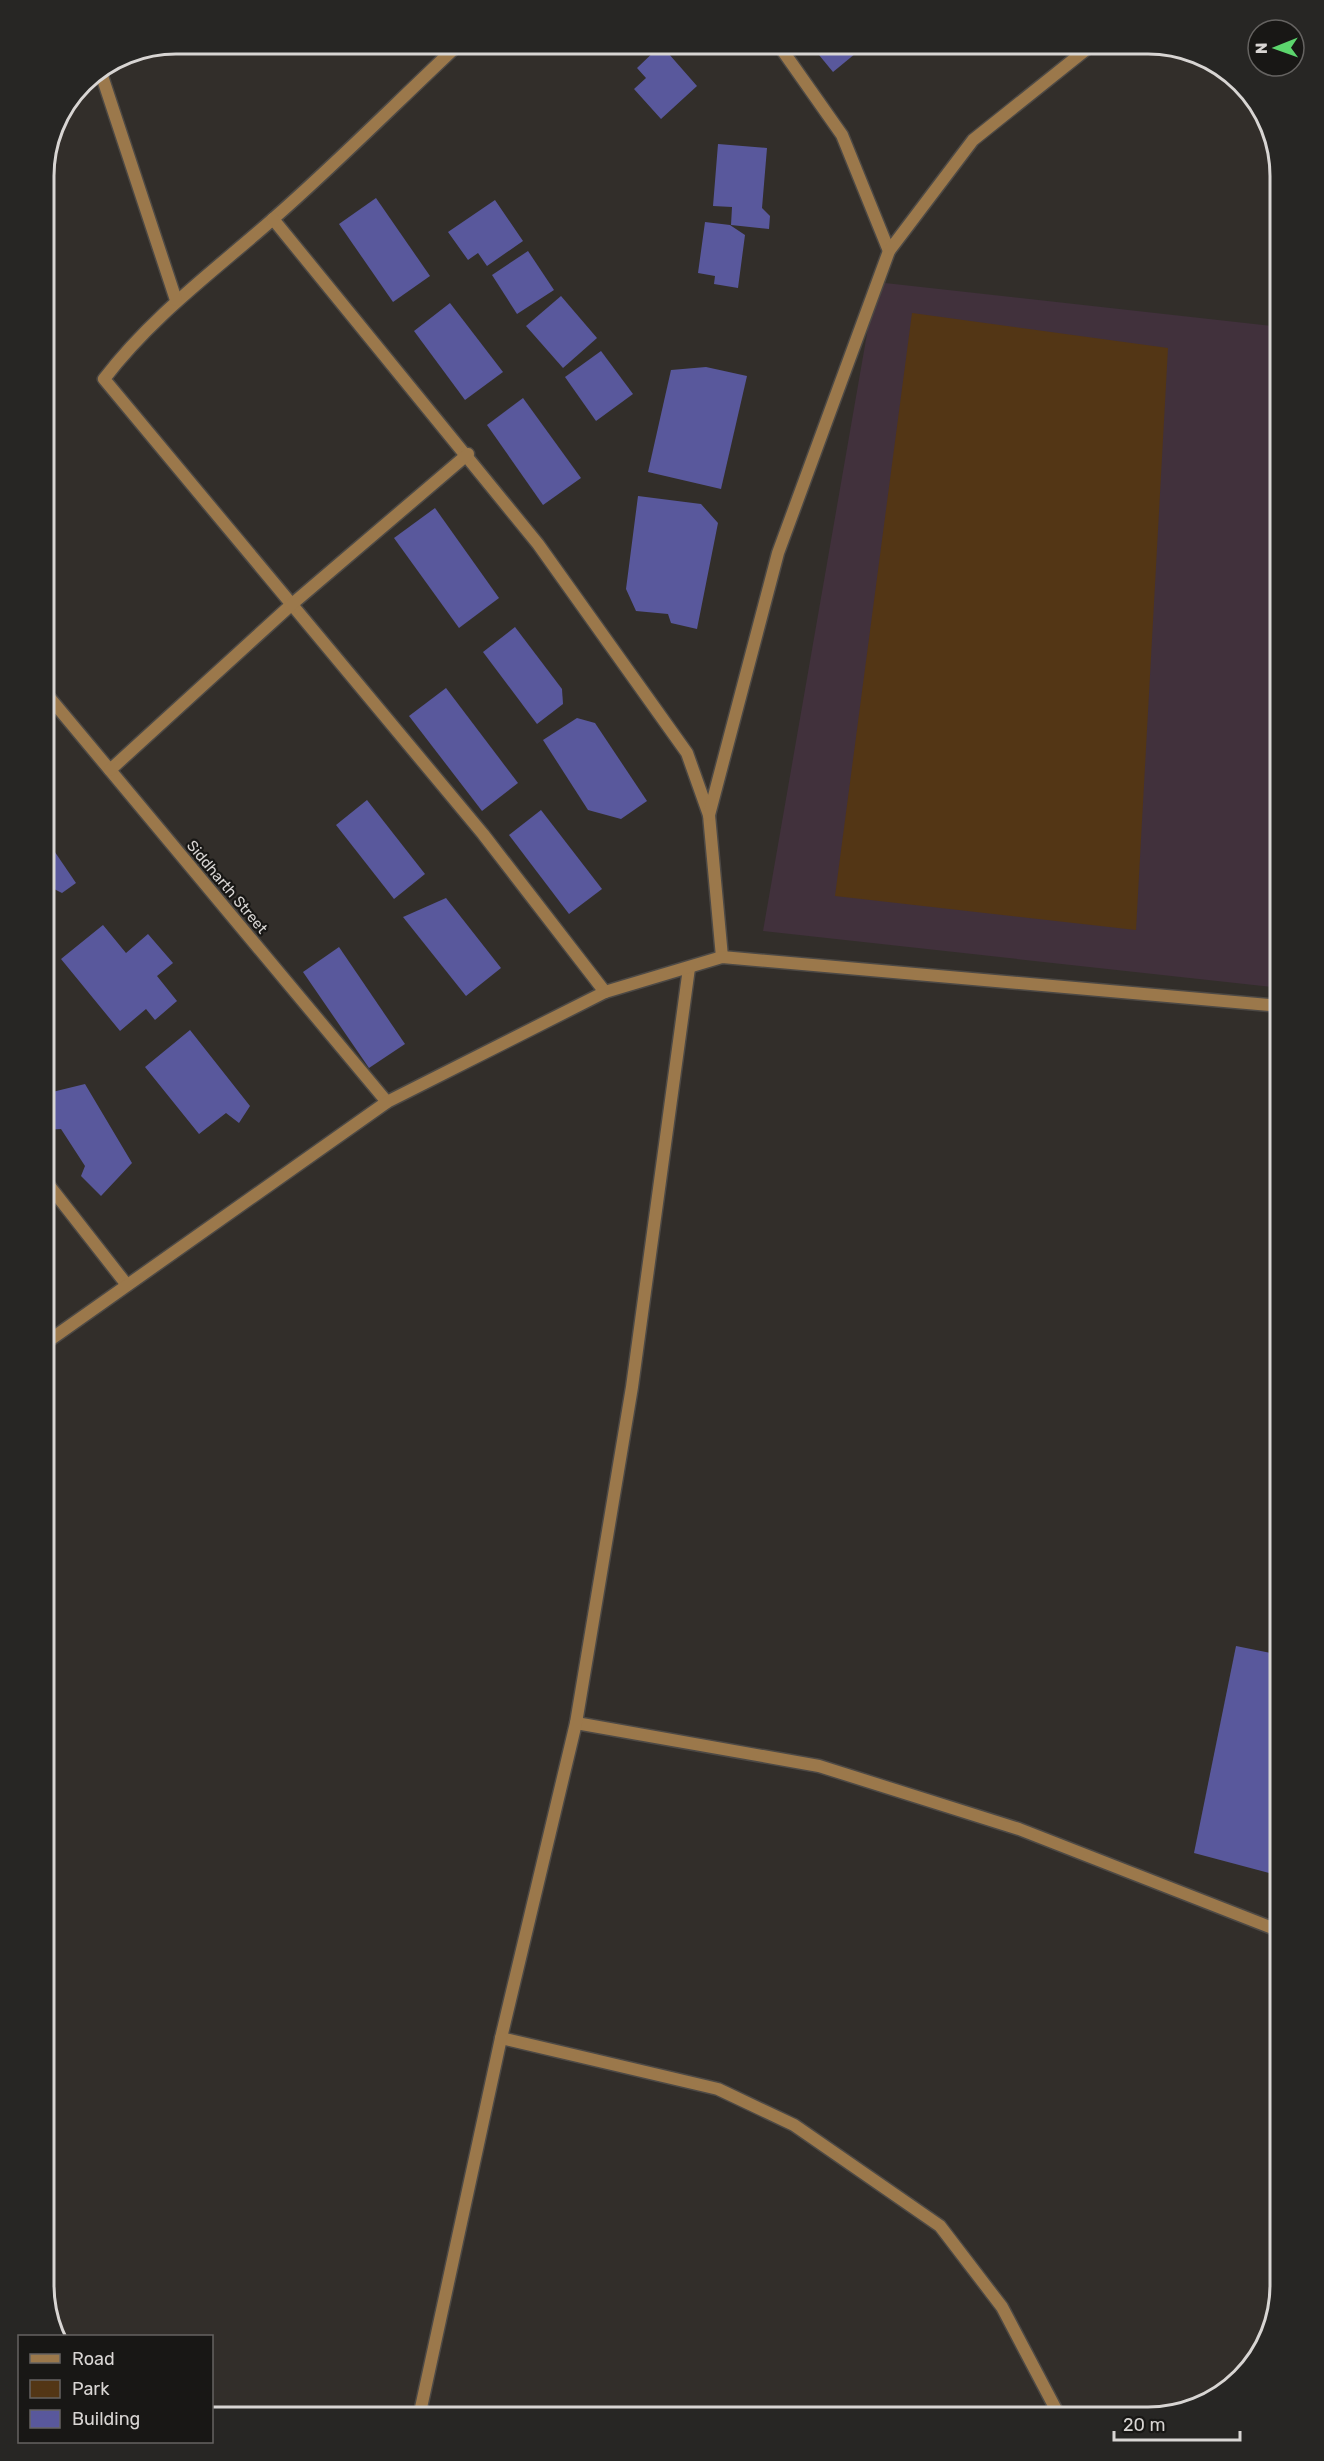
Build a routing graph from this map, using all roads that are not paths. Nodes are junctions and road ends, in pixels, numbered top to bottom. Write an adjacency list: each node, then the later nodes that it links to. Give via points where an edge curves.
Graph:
1 (448, 54): 5 (street)
2 (785, 54): 6 (street, via 842,135)
3 (1080, 54): 6 (street, via 973,140)
4 (103, 78): 7 (street)
5 (273, 219): 7 (street); 8 (street)
6 (889, 251): 12 (street, via 778,553)
7 (176, 300): 9 (street, via 128,348 104,379)
8 (468, 454): 9 (street); 12 (street, via 538,544 687,753)
9 (291, 605): 11 (street); 15 (street, via 483,834)
10 (54, 703): 11 (street, Siddharth Street)
11 (110, 770): 17 (street, Siddharth Street)
12 (710, 815): 13 (street)
13 (722, 957): 14 (street); 16 (street)
14 (689, 968): 15 (street); 21 (street, via 632,1387)
15 (605, 992): 17 (street)
16 (1270, 1005)
17 (387, 1102): 19 (street)
18 (54, 1192): 19 (street)
19 (127, 1285): 20 (street)
20 (54, 1337)
21 (576, 1723): 22 (street, via 819,1766 1019,1829); 23 (street)
22 (1270, 1927)
23 (501, 2038): 24 (street); 25 (street, via 718,2089 803,2131 940,2226 1002,2307)
24 (421, 2407)
25 (1054, 2407)

